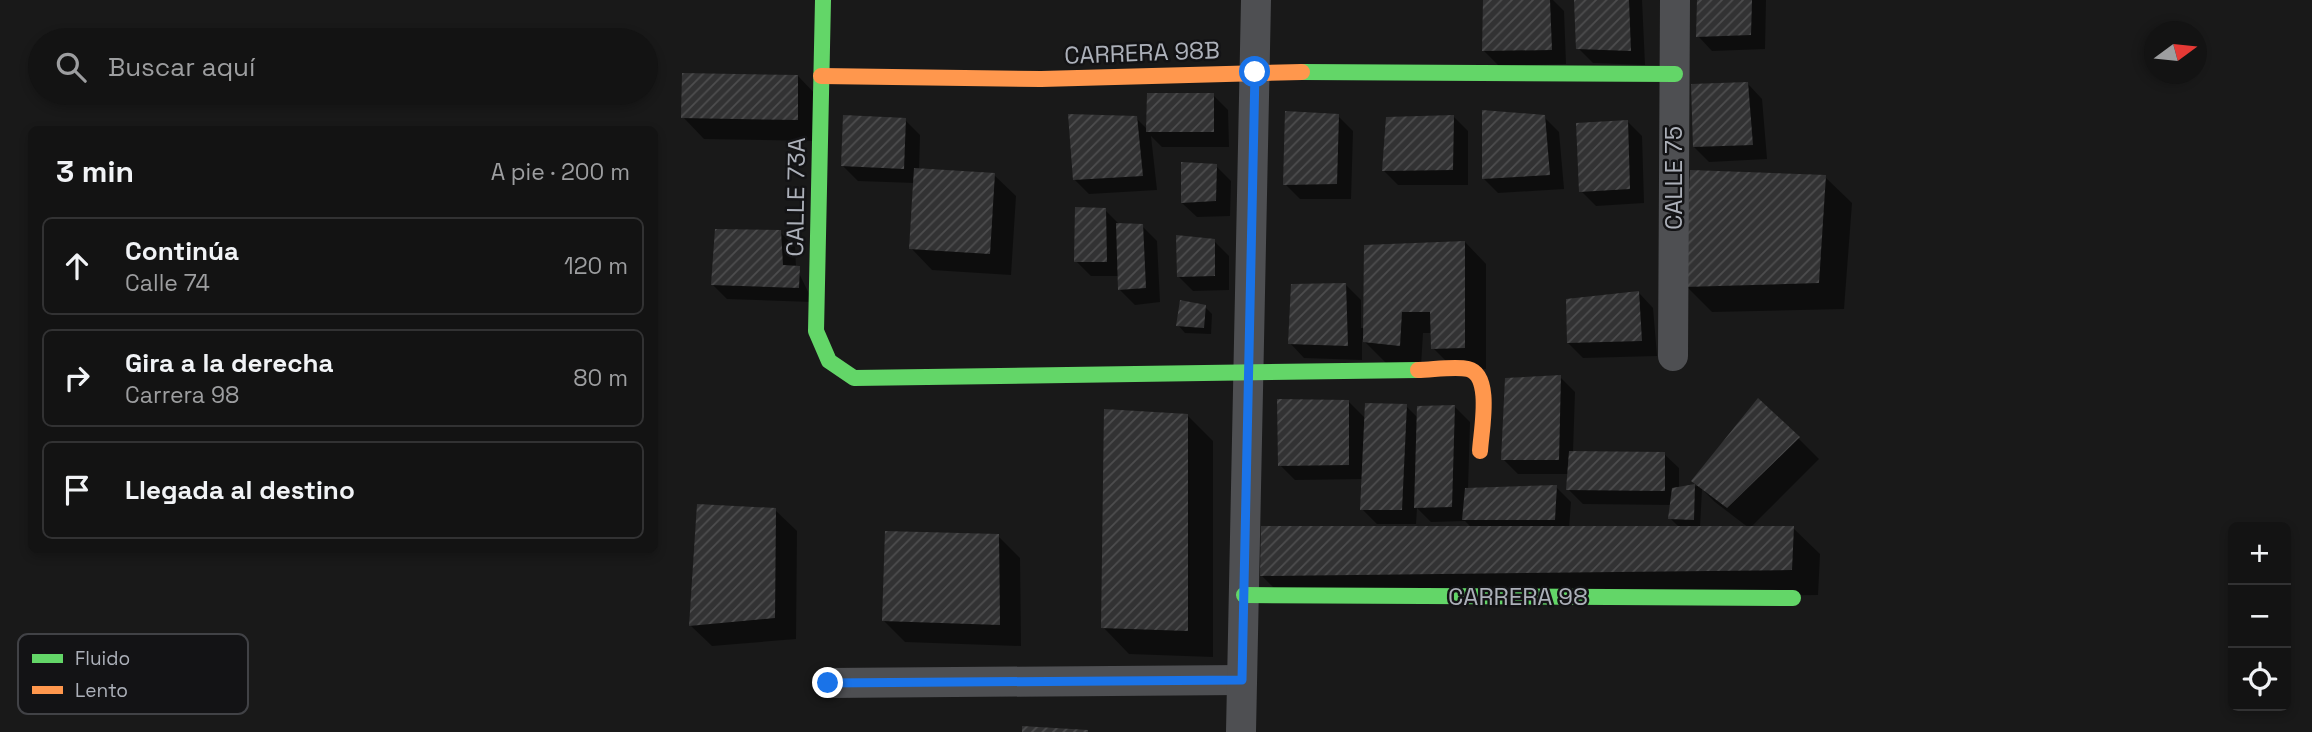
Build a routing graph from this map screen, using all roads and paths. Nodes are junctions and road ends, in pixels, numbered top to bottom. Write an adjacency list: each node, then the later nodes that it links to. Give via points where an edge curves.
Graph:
1 (823, 0): 6 (street, CALLE 73A)
2 (1256, 0): 4 (street)
3 (1675, 0): 5 (street, CALLE 75)
4 (1255, 72): 5 (street, CARRERA 98B); 6 (street, CARRERA 98B, via 1041,79); 8 (street)
5 (1675, 74): 7 (street, CALLE 75)
6 (821, 76): 8 (street, CALLE 73A, via 816,331 829,361 855,378)
7 (1673, 356)
8 (1250, 373): 9 (street, via 1468,369 1479,375 1484,387); 10 (street)
9 (1480, 451)
10 (1244, 595): 11 (street, CARRERA 98); 12 (street)
11 (1793, 598)
12 (1242, 680): 13 (street); 14 (street)
13 (828, 683)
14 (1241, 732)

